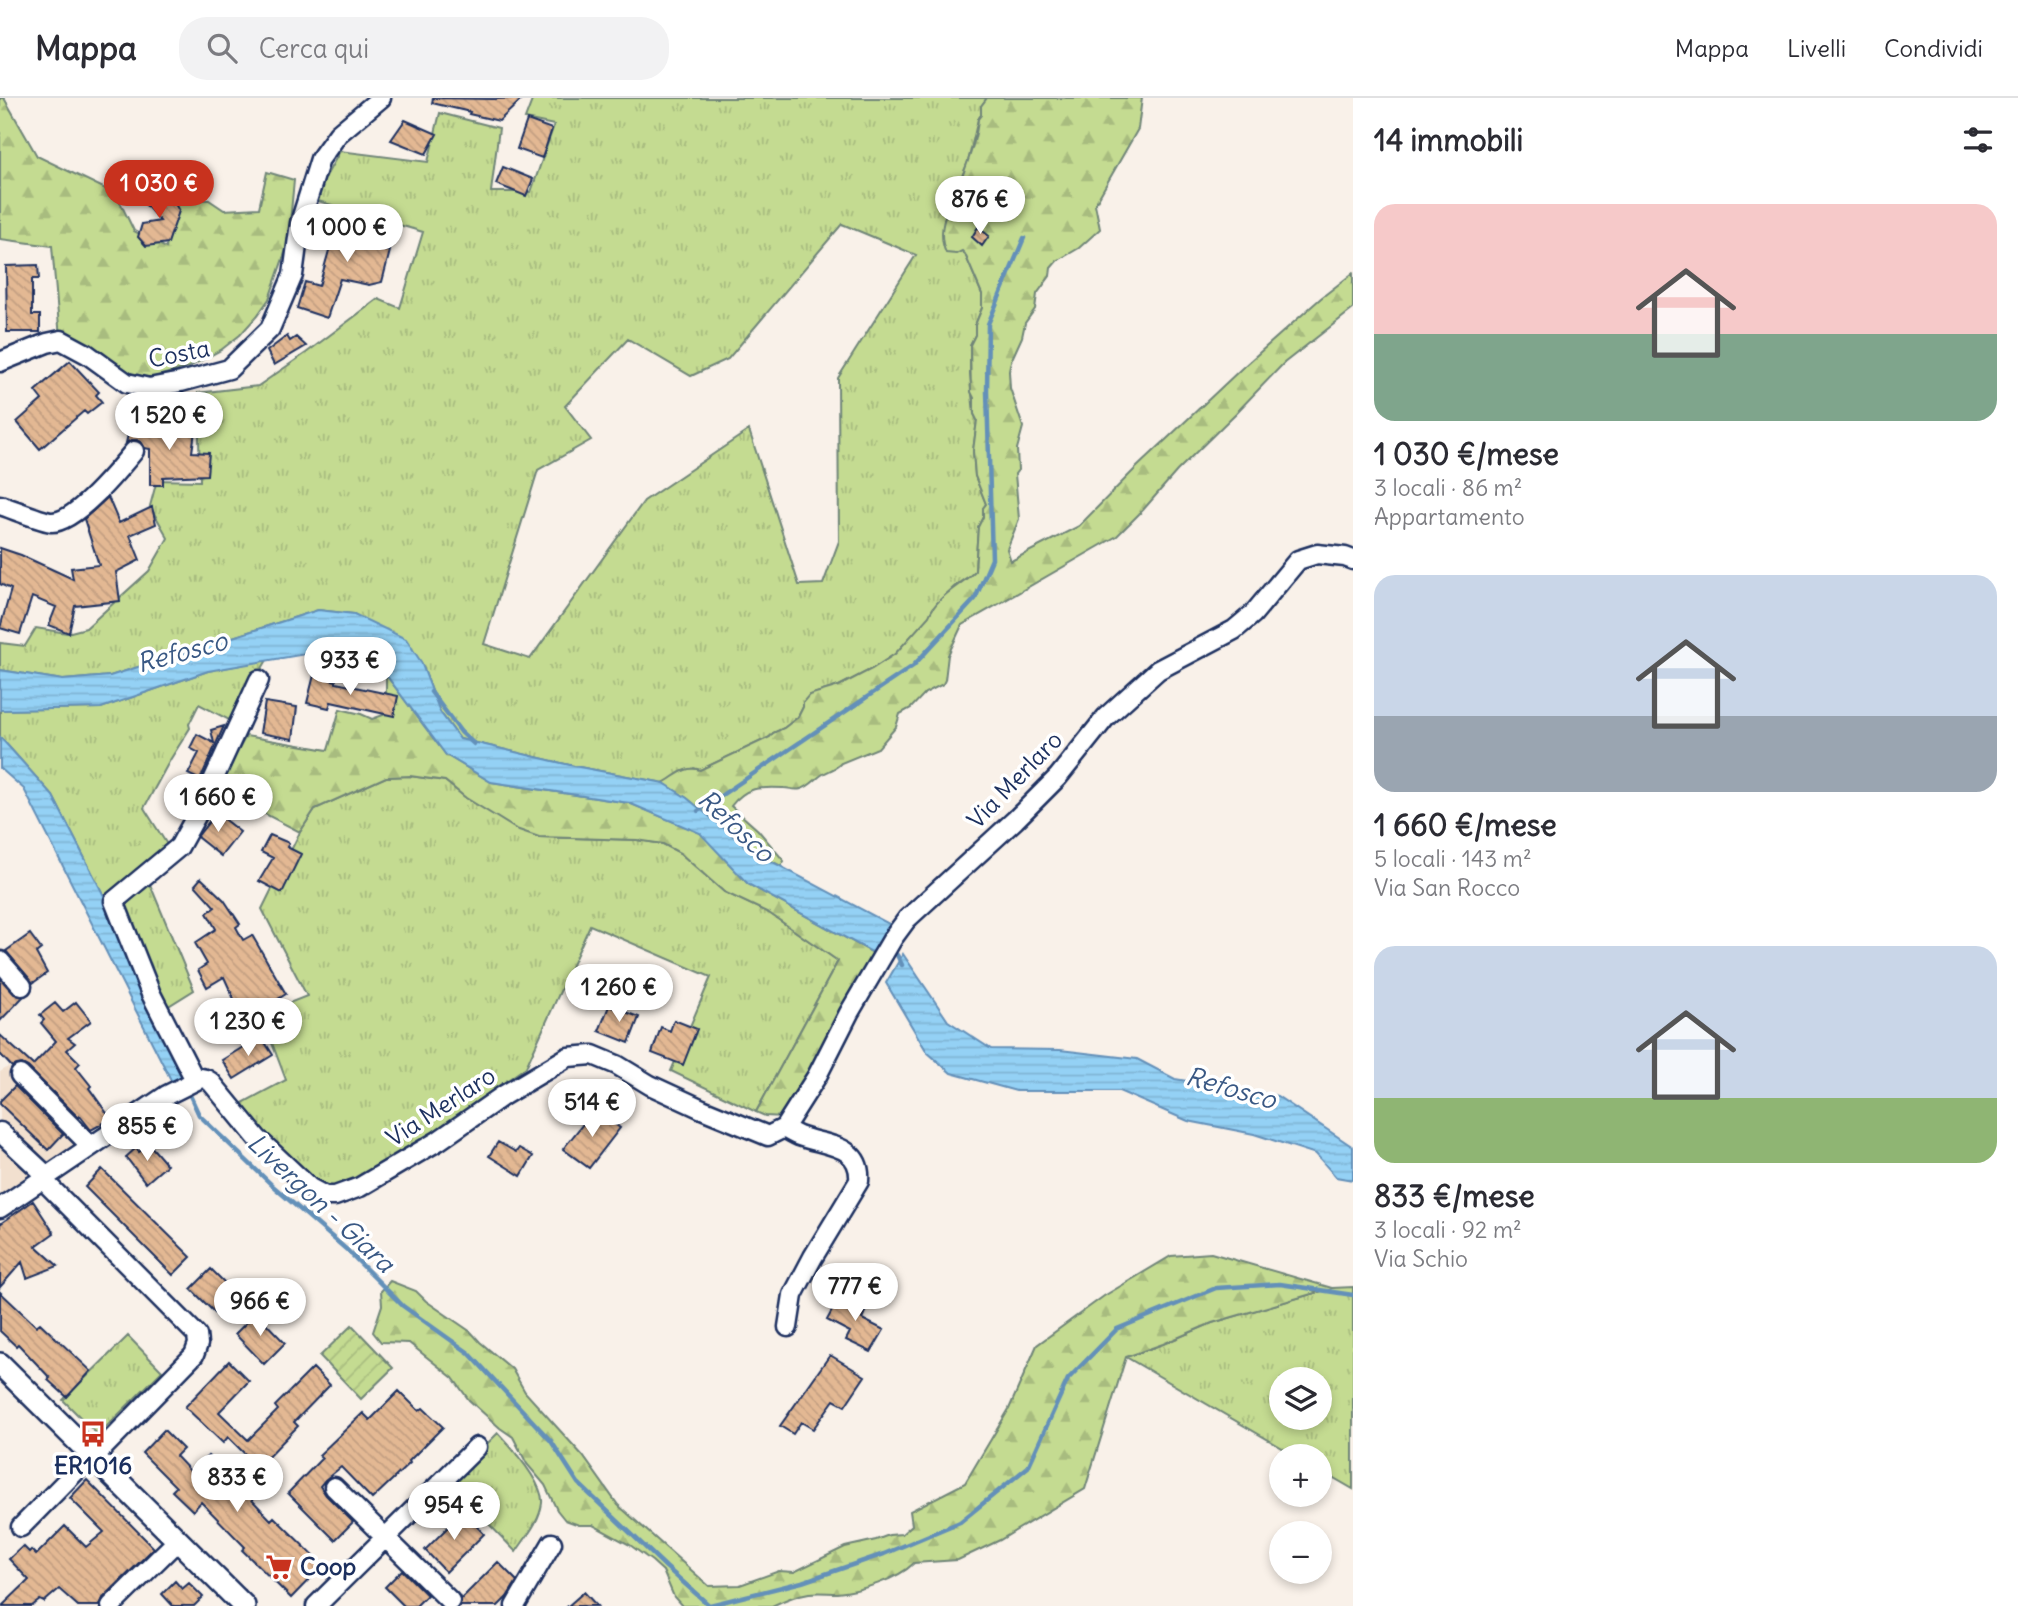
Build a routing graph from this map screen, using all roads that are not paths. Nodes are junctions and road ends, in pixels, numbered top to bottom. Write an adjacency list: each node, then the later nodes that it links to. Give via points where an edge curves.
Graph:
1 (382, 98): 2 (street, Costa, via 338,134 320,159 300,223 289,286 270,329 229,369 149,388 127,383 61,340)
2 (0, 362)
3 (134, 452): 4 (street, via 94,496 66,518 52,522)
4 (0, 505)
5 (1353, 560): 11 (street, Via Merlaro, via 1317,554 1298,560 1234,630 1158,670 1106,717 1058,777 907,919)
6 (259, 680): 10 (street, via 178,847 114,901 151,994)
7 (0, 961): 8 (street)
8 (22, 986)
9 (20, 1075): 13 (street)
10 (195, 1080): 11 (street, Via Merlaro, via 211,1082 257,1138 310,1188 325,1196 360,1187 568,1057 593,1055 768,1136); 13 (street)
11 (784, 1128): 16 (street, Via Merlaro, via 851,1154 860,1171 859,1181 793,1295)
12 (0, 1132): 14 (street)
13 (91, 1146): 14 (street)
14 (46, 1178): 15 (street); 19 (street, via 197,1335 194,1355)
15 (0, 1208)
16 (788, 1327)
17 (0, 1364): 19 (street)
18 (477, 1447): 22 (street)
19 (93, 1457): 21 (street); 23 (street)
20 (334, 1486): 22 (street)
21 (21, 1527)
22 (386, 1537): 25 (street); 28 (street)
23 (178, 1540): 26 (street); 27 (street)
24 (552, 1543): 29 (street)
25 (450, 1601)
26 (111, 1606)
27 (244, 1606)
28 (316, 1606)
29 (514, 1606)

